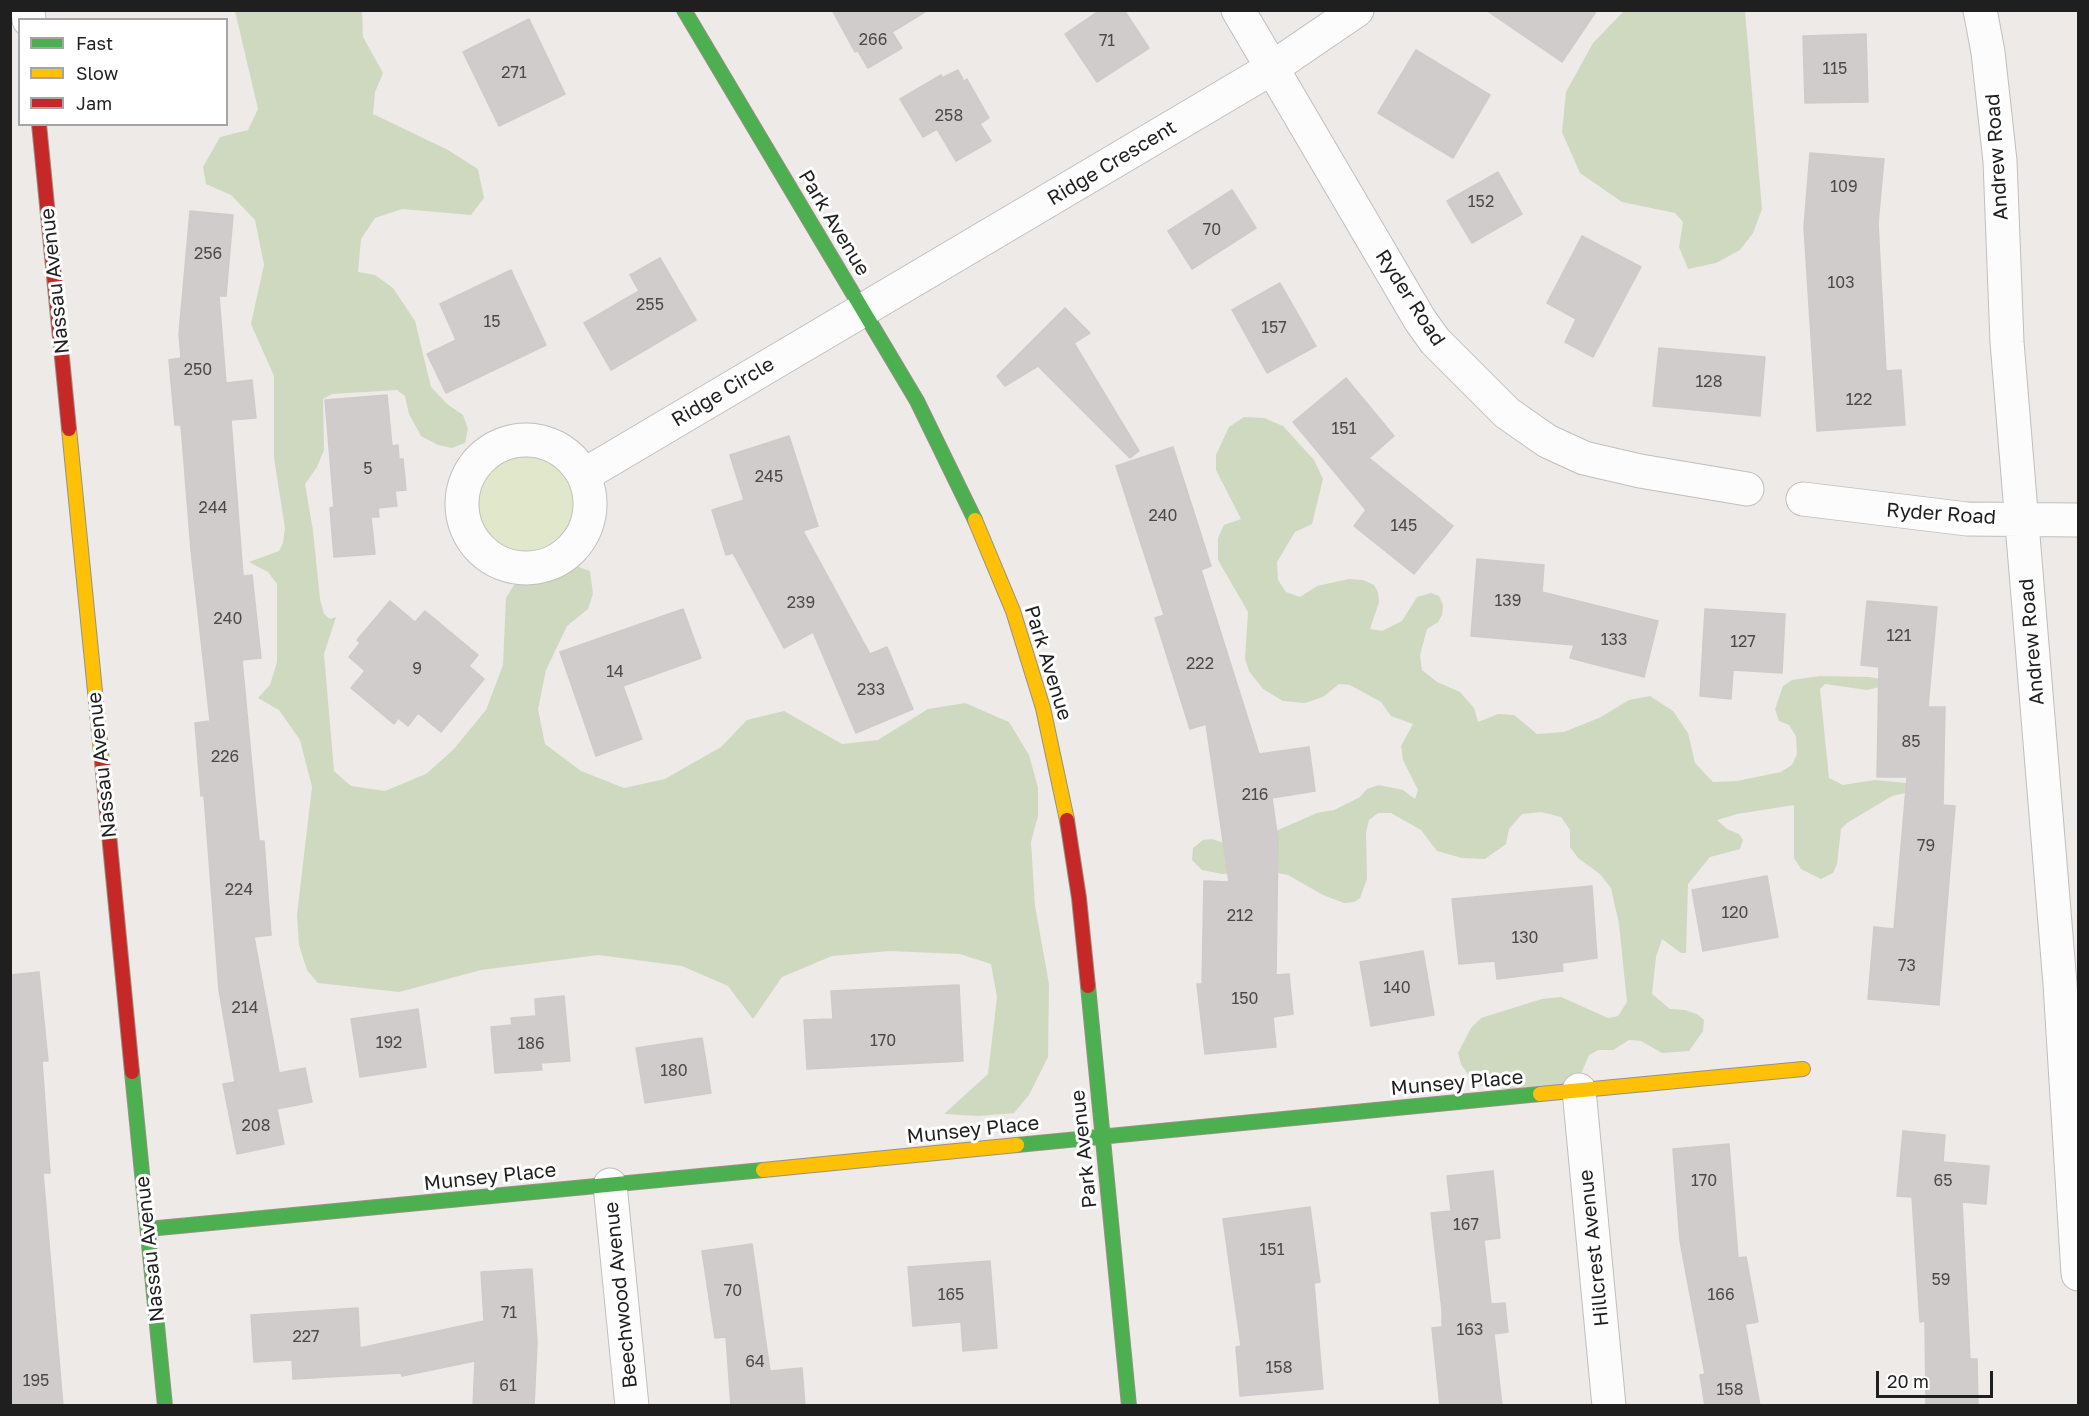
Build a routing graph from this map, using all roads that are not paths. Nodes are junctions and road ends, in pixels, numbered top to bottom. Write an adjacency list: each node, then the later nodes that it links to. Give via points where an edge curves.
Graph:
1 (684, 10): 7 (street, Park Avenue)
2 (1238, 10): 5 (street, Ryder Road)
3 (1357, 10): 5 (street, Ridge Crescent)
4 (1980, 10): 11 (street, Andrew Road, via 2000,161 2007,342)
5 (1272, 68): 7 (street, Ridge Crescent); 9 (street, Ryder Road, via 1420,320 1435,341 1507,413 1547,441 1584,458)
6 (39, 126): 18 (street, Nassau Avenue)
7 (863, 310): 8 (street, Ridge Circle); 16 (street, Park Avenue, via 917,401 970,507 1013,611 1043,708 1063,796 1079,898)
8 (584, 475)
9 (1747, 489)
10 (1803, 499): 11 (street, Ryder Road, via 1911,514)
11 (2023, 519): 12 (street, Ryder Road); 13 (street, Andrew Road)
12 (2079, 520)
13 (2069, 983): 19 (street, Andrew Road)
14 (1803, 1069): 15 (street, Munsey Place)
15 (1579, 1090): 16 (street, Munsey Place); 23 (street, Hillcrest Avenue)
16 (1102, 1137): 17 (street, Munsey Place); 22 (street, Park Avenue)
17 (610, 1185): 18 (street, Munsey Place); 21 (street, Beechwood Avenue)
18 (148, 1229): 20 (street, Nassau Avenue)
19 (2079, 1274)
20 (165, 1406)
21 (633, 1406)
22 (1129, 1406)
23 (1610, 1406)

